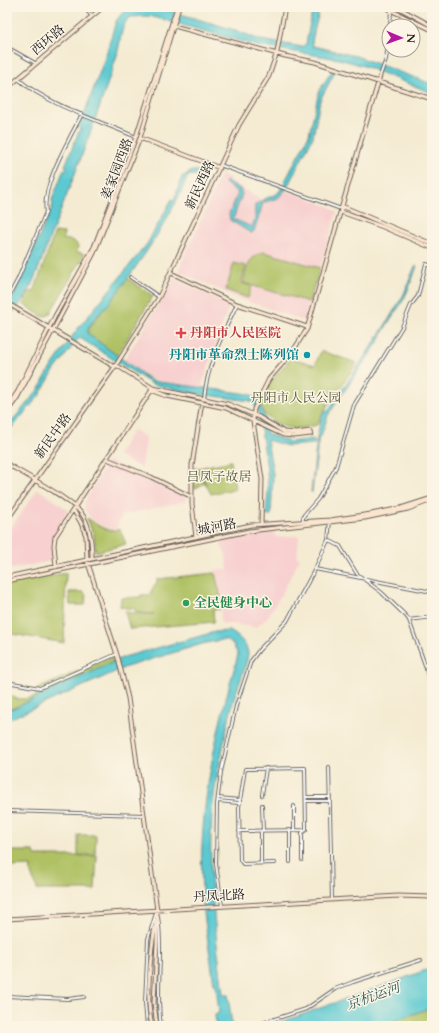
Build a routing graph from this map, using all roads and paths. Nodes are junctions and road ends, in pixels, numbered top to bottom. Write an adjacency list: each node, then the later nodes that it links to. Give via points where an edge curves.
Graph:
1 (83, 7): 8 (street)
2 (102, 7): 8 (street, 西环路)
3 (285, 7): 14 (street, 新民西路)
4 (384, 7): 6 (street)
5 (397, 7): 11 (street)
6 (392, 8): 9 (street); 12 (street)
7 (177, 9): 10 (street, 姜家园西路)
8 (92, 15): 16 (street, 西环路)
9 (391, 18)
10 (173, 24): 14 (street); 23 (street, 姜家园西路)
11 (432, 26)
12 (432, 30)
13 (7, 47): 16 (street)
14 (277, 53): 19 (street); 24 (street, 新民西路, via 269,76 239,125)
15 (386, 58): 17 (street)
16 (35, 63): 18 (street, 西环路)
17 (380, 76): 19 (street)
18 (18, 79): 20 (street, 西环路); 22 (street, via 28,88)
19 (379, 80): 21 (street); 25 (street)
20 (7, 88)
21 (432, 98)
22 (82, 114): 23 (street); 32 (street, via 59,157 44,202 46,212)
23 (138, 138): 24 (street); 34 (street, 姜家园西路, via 94,247); 36 (street, 姜家园西路, via 94,253)
24 (220, 167): 25 (street); 29 (street, 新民西路)
25 (341, 209): 26 (street); 26 (street); 35 (street)
26 (420, 241): 27 (street)
27 (431, 246)
28 (432, 266): 51 (street, via 426,264 418,296 354,405 336,467)
29 (171, 273): 31 (street, 新民西路); 33 (street)
30 (130, 277): 31 (street)
31 (159, 297): 37 (street, 新民西路)
32 (7, 302): 34 (street)
33 (237, 304): 35 (street); 39 (street, via 219,343)
34 (49, 327): 36 (street); 40 (street, 姜家园西路)
35 (308, 327): 42 (street, via 291,354 268,379)
36 (53, 329): 37 (street); 41 (street, 姜家园西路)
37 (116, 365): 38 (street); 46 (street, 新民中路)
38 (152, 389): 39 (street); 44 (street)
39 (203, 399): 42 (street, via 228,404); 43 (street); 47 (street, via 192,465)
40 (7, 408)
41 (7, 412)
42 (253, 414): 43 (street); 43 (street, via 284,432 310,432 289,436)
43 (253, 420): 53 (street, via 262,479)
44 (107, 459): 47 (street); 49 (street)
45 (7, 464): 46 (street)
46 (34, 480): 49 (street); 50 (street, 新民中路)
47 (192, 497): 54 (street)
48 (432, 499): 52 (street, 城河路)
49 (75, 509): 56 (street, via 84,518 88,529); 57 (street, via 86,536); 58 (street, via 55,537)
50 (7, 520)
51 (302, 522): 52 (street, 城河路); 53 (street, 城河路)
52 (330, 522): 55 (street); 57 (street, 城河路, via 256,530)
53 (260, 524): 54 (street, 城河路)
54 (196, 537): 56 (street, 城河路)
55 (328, 540): 59 (street); 61 (street, via 340,546 357,574)
56 (92, 559): 57 (street, 城河路)
57 (88, 562): 58 (street, 城河路); 62 (street, 城河路); 66 (street)
58 (56, 567): 60 (street, 城河路)
59 (315, 569): 61 (street); 76 (street, via 287,621 251,661 236,706 221,772)
60 (7, 577)
61 (364, 579): 63 (street); 65 (street)
62 (7, 581)
63 (432, 592)
64 (432, 617): 65 (street)
65 (409, 620): 67 (street)
66 (117, 654): 69 (street, via 40,688); 83 (street, via 128,698)
67 (425, 665): 68 (street); 70 (street)
68 (432, 666)
69 (7, 682)
70 (432, 690)
71 (329, 767): 75 (street)
72 (266, 768): 73 (street); 74 (street, via 305,768); 79 (street, via 245,769)
73 (262, 795)
74 (306, 797): 75 (street); 77 (street)
75 (330, 797): 78 (street)
76 (218, 799): 79 (street); 95 (street, via 215,838)
77 (306, 801): 78 (street); 86 (street)
78 (330, 801): 94 (street)
79 (240, 802): 87 (street)
80 (262, 804): 88 (street)
81 (294, 806): 85 (street)
82 (7, 811): 83 (street)
83 (144, 815): 96 (street)
84 (290, 830): 85 (street); 88 (street); 90 (street)
85 (294, 830): 86 (street)
86 (306, 830): 89 (street, via 302,833)
87 (239, 831): 88 (street); 91 (street, via 241,862)
88 (262, 831): 91 (street)
89 (302, 860)
90 (290, 862)
91 (261, 863): 92 (street)
92 (275, 863)
93 (432, 897): 94 (street, 丹凤北路, via 398,896)
94 (332, 900): 95 (street, 丹凤北路)
95 (222, 906): 96 (street, 丹凤北路)
96 (157, 910): 97 (street, 丹凤北路); 101 (street, via 148,939); 102 (street, via 152,940 149,1001); 103 (street, via 154,1003); 104 (street, via 161,931 158,1007)
97 (7, 919)
98 (421, 960): 105 (street, via 335,989 306,1009)
99 (7, 996): 100 (street, via 68,999)
100 (84, 997)
101 (146, 1026)
102 (152, 1026)
103 (157, 1026)
104 (161, 1026)
105 (253, 1026)

